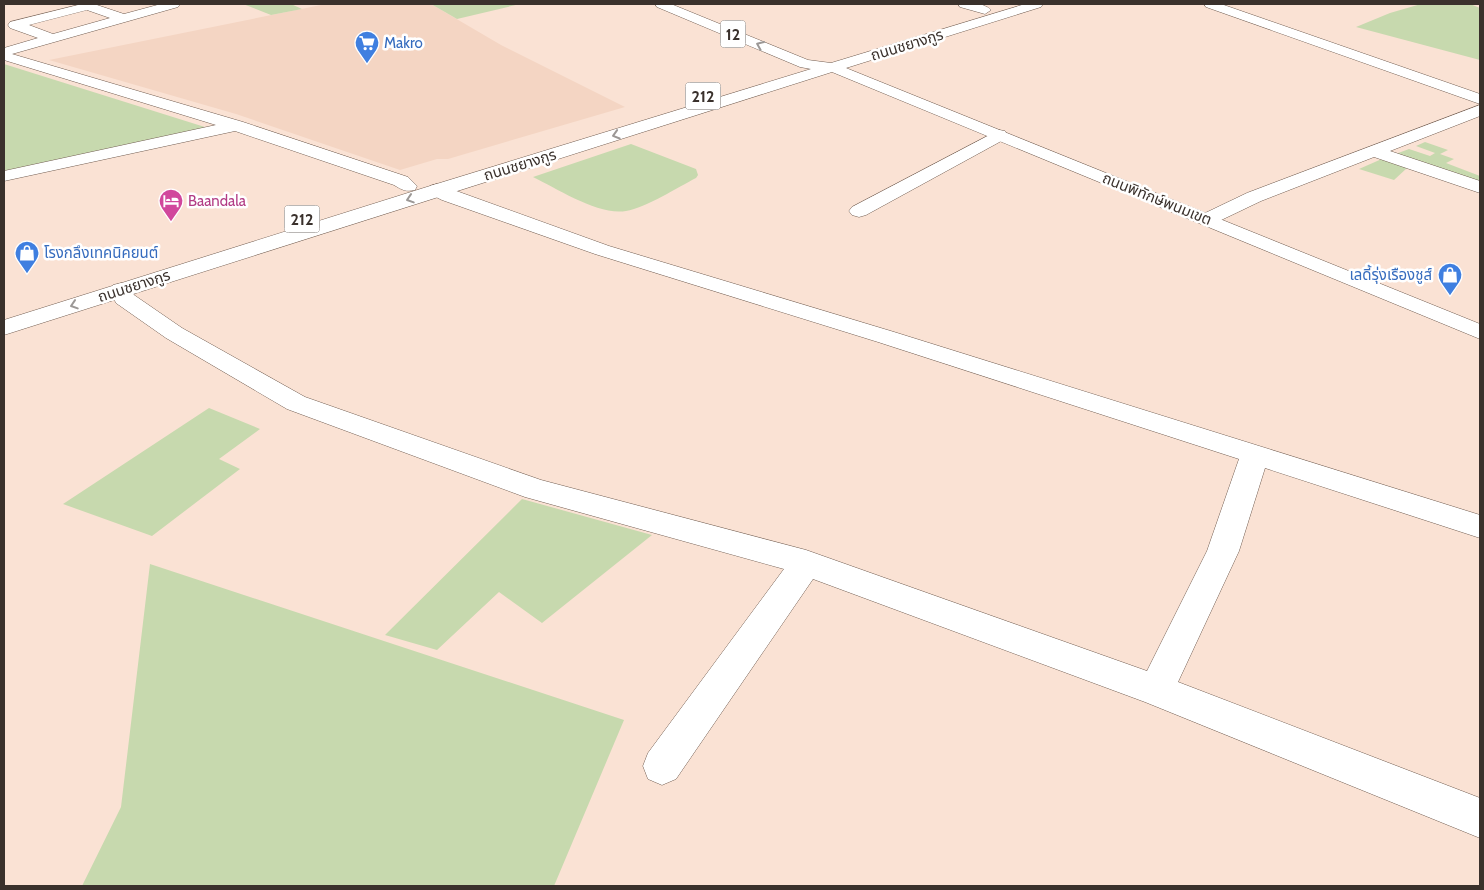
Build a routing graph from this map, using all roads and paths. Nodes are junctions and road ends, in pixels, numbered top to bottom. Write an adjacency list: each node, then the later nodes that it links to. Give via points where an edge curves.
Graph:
1 (174, 4): 9 (street)
2 (661, 4): 12 (street, 12, one-way to 2)
3 (690, 4): 13 (street, 12, via 811,52)
4 (964, 4): 8 (street)
5 (1004, 4): 8 (street, ถนนชยางกูร / 212)
6 (1037, 4): 13 (street, ถนนชยางกูร / 212)
7 (1210, 4): 14 (street)
8 (985, 10): 13 (street, ถนนชยางกูร / 212)
9 (123, 18): 10 (street); 10 (street, via 88,6 15,25)
10 (51, 38): 11 (street)
11 (4, 54): 16 (street)
12 (805, 64): 13 (street); 20 (street, ถนนชยางกูร / 212)
13 (828, 64): 17 (street, ถนนพิทักษ์พนมเขต); 22 (street, ถนนชยางกูร / 212, one-way to 22)
14 (1480, 100)
15 (1480, 110): 18 (street)
16 (237, 126): 19 (street); 20 (street)
17 (999, 135): 23 (street); 24 (street, ถนนพิทักษ์พนมเขต)
18 (1374, 151): 21 (street); 24 (street, via 1254,197)
19 (4, 176)
20 (408, 186): 26 (street, ถนนชยางกูร / 212)
21 (1480, 187)
22 (438, 190): 25 (street, ถนนชยางกูร / 212, one-way to 25); 29 (street, via 602,250)
23 (859, 211)
24 (1208, 220): 28 (street, ถนนพิทักษ์พนมเขต)
25 (121, 290): 27 (street, ถนนชยางกูร / 212, one-way to 27); 31 (street, via 124,298 174,333 296,403 535,489)
26 (4, 311)
27 (4, 328)
28 (1480, 332)
29 (1255, 454): 30 (street); 32 (street, via 1223,551)
30 (1480, 526)
31 (806, 563): 32 (street); 33 (street)
32 (1156, 690): 34 (street)
33 (662, 766)
34 (1480, 818)

